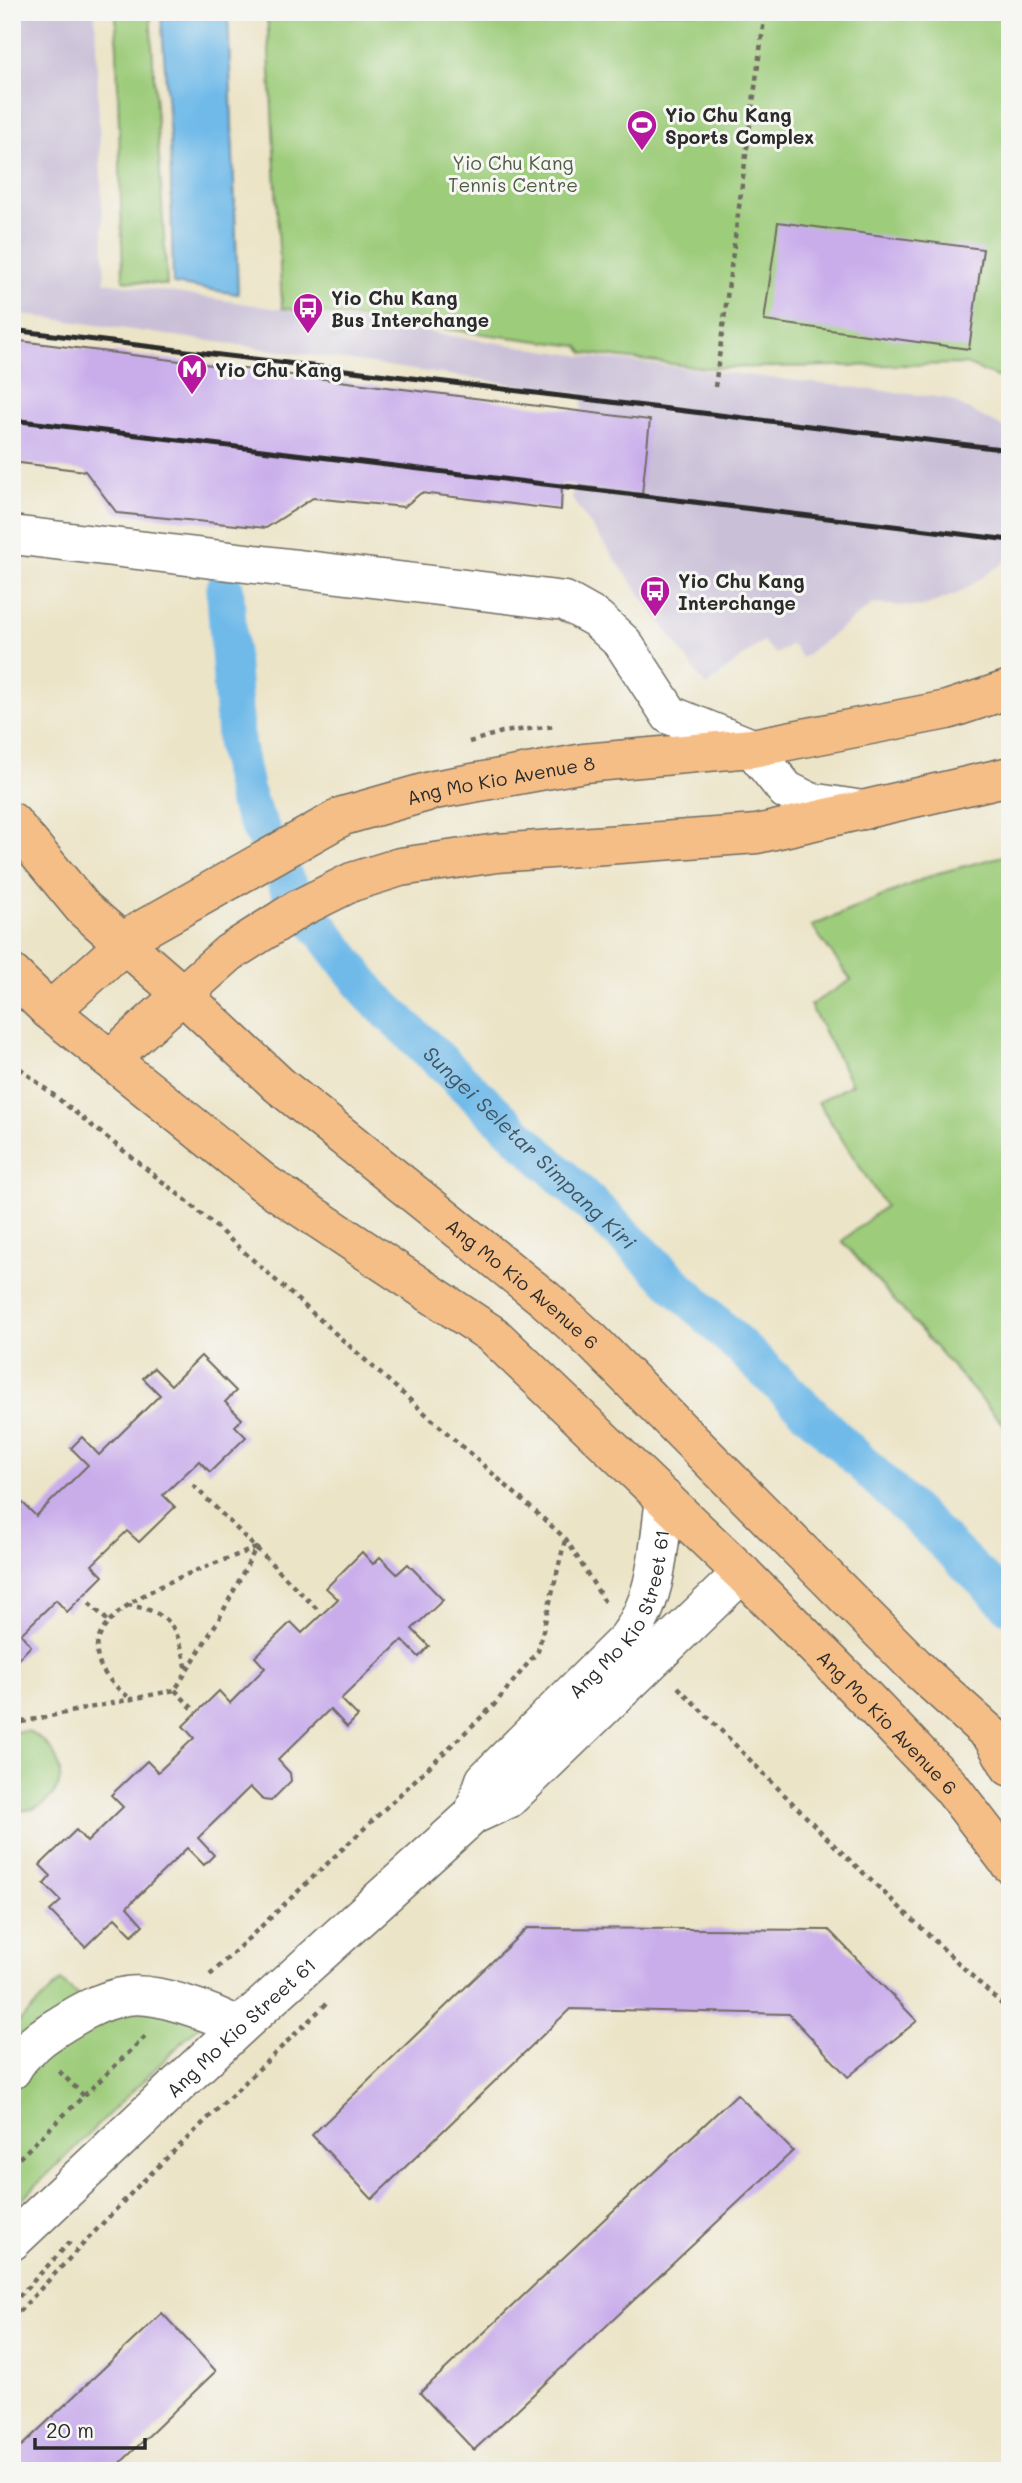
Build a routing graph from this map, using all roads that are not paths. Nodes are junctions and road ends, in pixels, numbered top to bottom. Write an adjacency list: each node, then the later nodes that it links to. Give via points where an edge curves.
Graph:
1 (12, 536): 3 (street, via 565,601 597,619 623,643 670,715)
2 (1010, 689): 3 (main road, Ang Mo Kio Avenue 8, via 947,710)
3 (752, 748): 5 (street, via 786,790 810,802); 7 (main road, Ang Mo Kio Avenue 8, via 584,762 434,790 343,816)
4 (1010, 776): 5 (main road)
5 (865, 811): 9 (main road, via 757,834 497,853 400,867 352,882 298,909 229,953)
6 (12, 822): 7 (main road, Ang Mo Kio Avenue 6, via 76,900)
7 (121, 944): 9 (main road, Ang Mo Kio Avenue 6); 10 (main road, Ang Mo Kio Avenue 8)
8 (12, 974): 10 (main road, Ang Mo Kio Avenue 6)
9 (183, 995): 11 (main road); 15 (main road, Ang Mo Kio Avenue 6, via 279,1085 592,1341 921,1672 992,1736)
10 (50, 1011): 11 (main road, Ang Mo Kio Avenue 6)
11 (110, 1059): 12 (main road, Ang Mo Kio Avenue 6, via 264,1183 493,1335)
12 (665, 1499): 13 (main road, Ang Mo Kio Avenue 6); 14 (street, Ang Mo Kio Street 61)
13 (742, 1573): 14 (street, Ang Mo Kio Street 61); 16 (main road, Ang Mo Kio Avenue 6, via 951,1787)
14 (639, 1649): 17 (street, Ang Mo Kio Street 61, via 508,1799 473,1815)
15 (1010, 1767)
16 (1010, 1864)
17 (239, 2027): 18 (street, via 180,2003 128,1996 84,2010 46,2034); 19 (street, Ang Mo Kio Street 61)
18 (12, 2070)
19 (12, 2241)

